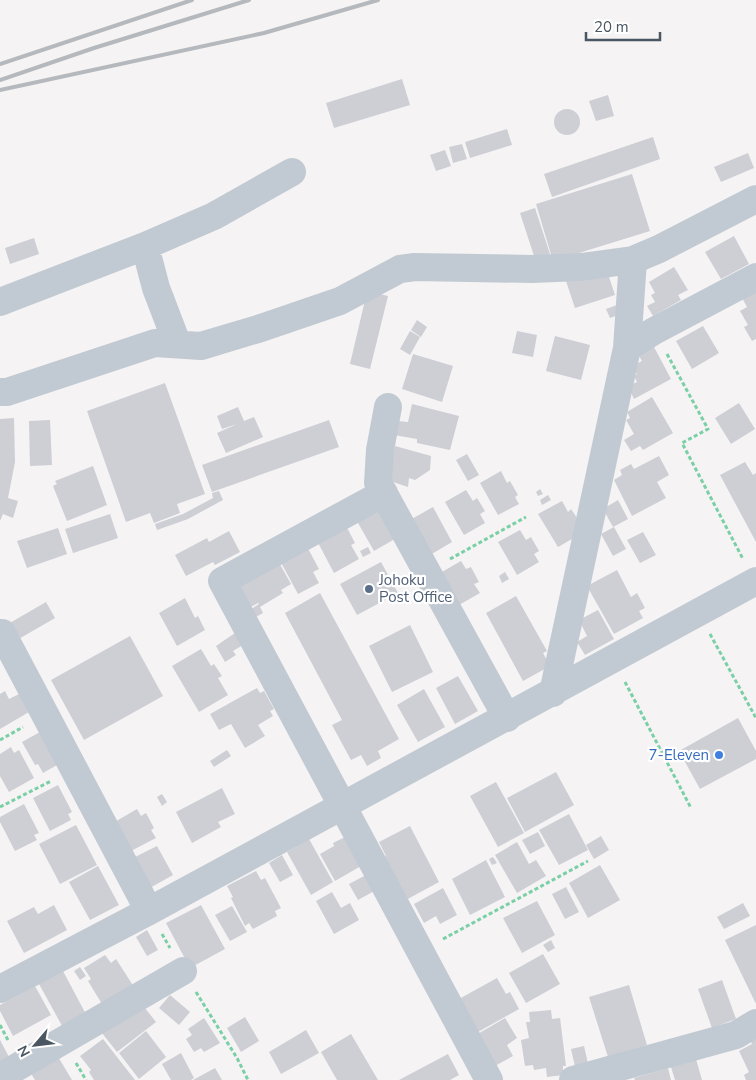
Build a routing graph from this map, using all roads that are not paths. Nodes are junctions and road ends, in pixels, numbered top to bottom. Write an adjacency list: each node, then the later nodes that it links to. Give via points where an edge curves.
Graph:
1 (292, 172): 3 (street, via 214,216)
2 (756, 199): 4 (street)
3 (146, 246): 6 (street); 7 (street, via 156,288)
4 (633, 260): 7 (street, via 532,269 400,269 340,301 261,328 201,346); 8 (street)
5 (756, 277): 8 (street)
6 (0, 302)
7 (178, 343): 9 (street, via 155,343)
8 (627, 348): 14 (street)
9 (0, 392)
10 (388, 406): 11 (street, via 378,483)
11 (384, 493): 15 (street); 16 (street, via 222,581)
12 (756, 581): 14 (street)
13 (2, 633): 17 (street)
14 (553, 692): 15 (street)
15 (507, 718): 16 (street)
16 (342, 805): 17 (street); 22 (street)
17 (149, 911): 19 (street)
18 (183, 971): 21 (street)
19 (0, 989)
20 (756, 1023): 23 (street, via 736,1035)
21 (0, 1077)
22 (490, 1080)
23 (573, 1080)

